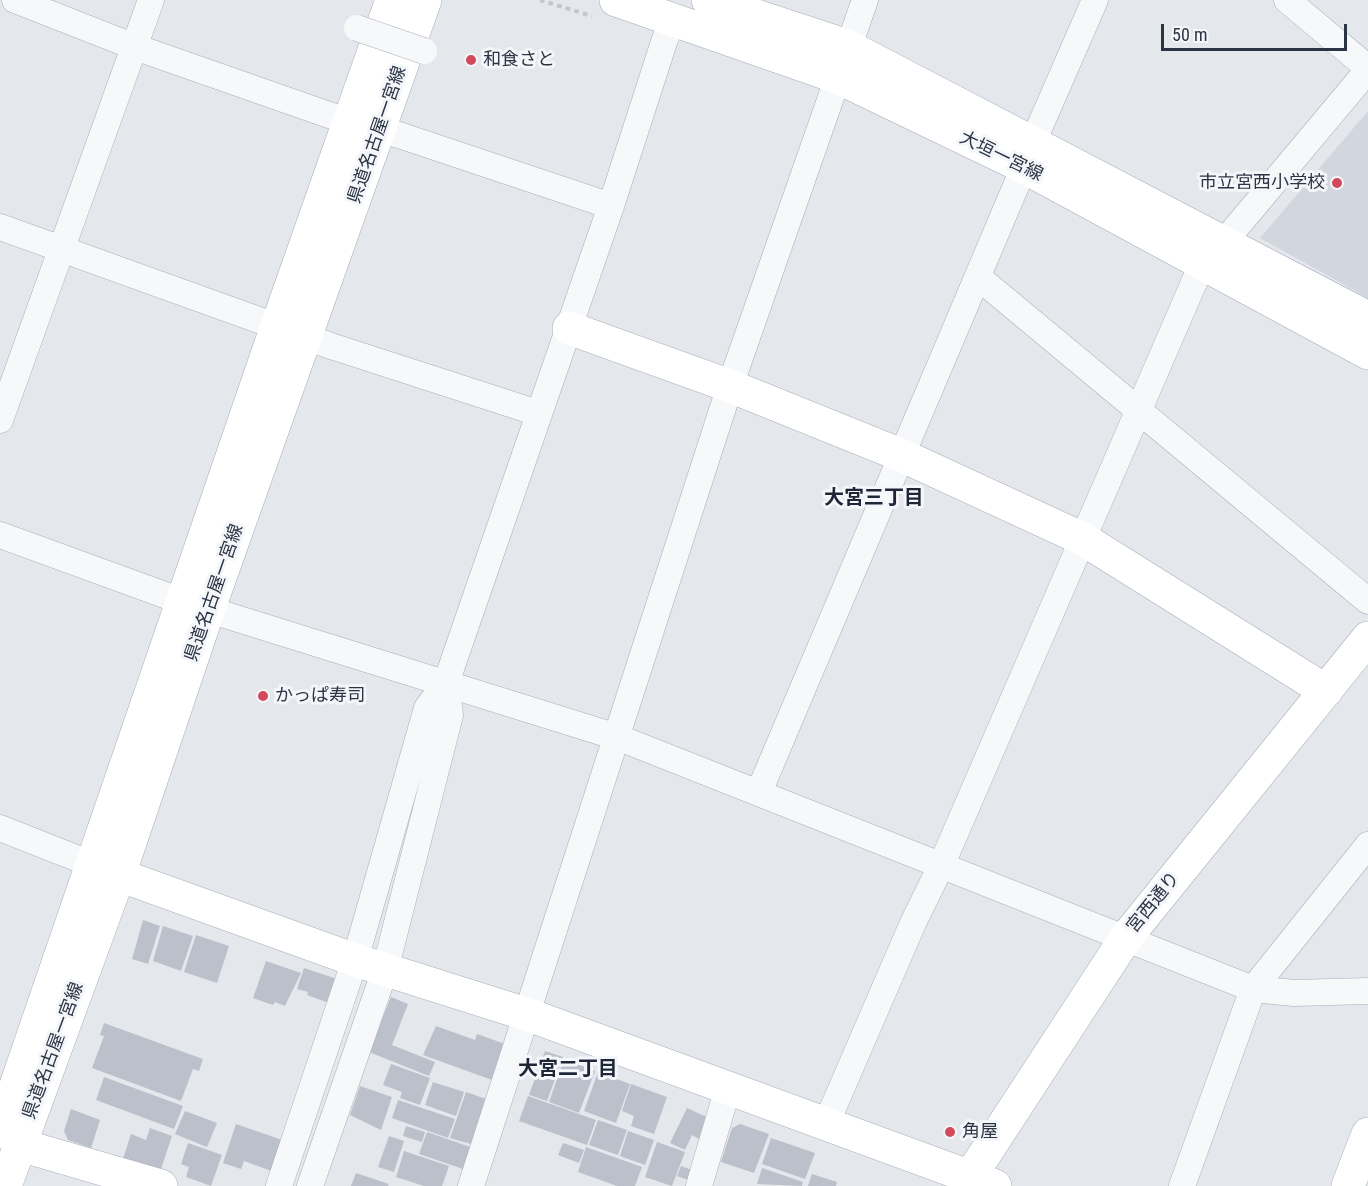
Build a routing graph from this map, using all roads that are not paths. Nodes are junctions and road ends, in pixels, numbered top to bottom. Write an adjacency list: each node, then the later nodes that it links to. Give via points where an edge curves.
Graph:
1 (15, 0): 13 (street)
2 (151, 0): 13 (street)
3 (392, 0): 17 (main road, 県道名古屋一宮線)
4 (425, 0): 18 (main road, 県道名古屋一宮線)
5 (616, 0): 10 (main road, 大垣一宮線)
6 (708, 0): 12 (main road, 大垣一宮線)
7 (865, 0): 12 (street)
8 (1095, 0): 19 (street)
9 (1287, 0): 15 (street)
10 (675, 18): 16 (main road, 大垣一宮線); 20 (street)
11 (357, 28): 14 (street, bridge)
12 (847, 46): 16 (street); 19 (main road, 大垣一宮線)
13 (135, 47): 17 (street); 22 (street)
14 (424, 51)
15 (1368, 69): 23 (street)
16 (837, 77): 19 (main road, 大垣一宮線); 29 (street)
17 (350, 121): 18 (street); 27 (main road, 県道名古屋一宮線)
18 (381, 130): 20 (street); 27 (main road, 県道名古屋一宮線)
19 (1028, 154): 23 (main road, 大垣一宮線); 24 (street)
20 (611, 206): 26 (street)
21 (0, 226): 22 (street)
22 (62, 249): 27 (street); 32 (street)
23 (1213, 253): 25 (main road, 大垣一宮線); 28 (main road, 大垣一宮線); 30 (street)
24 (978, 277): 30 (street); 33 (street)
25 (1368, 318)
26 (569, 328): 29 (main road); 31 (street)
27 (291, 331): 31 (street); 37 (main road, 県道名古屋一宮線)
28 (1368, 353)
29 (730, 386): 33 (main road); 41 (street)
30 (1139, 410): 35 (street); 36 (street)
31 (537, 413): 39 (street)
32 (0, 420)
33 (901, 455): 35 (main road); 42 (street)
34 (0, 535): 37 (street)
35 (1083, 539): 40 (main road); 45 (street)
36 (1368, 601)
37 (196, 605): 39 (street); 46 (main road, 県道名古屋一宮線)
38 (1368, 638): 40 (main road, 宮西通り)
39 (446, 683): 41 (street); 48 (street, via 450,715)
40 (1326, 691): 47 (main road, 宮西通り)
41 (617, 737): 42 (street); 51 (street)
42 (759, 792): 45 (street)
43 (0, 828): 46 (street)
44 (1368, 845): 49 (street)
45 (941, 867): 47 (street); 53 (street)
46 (104, 869): 48 (main road); 55 (main road, 県道名古屋一宮線)
47 (1125, 939): 49 (street); 56 (main road, 宮西通り)
48 (370, 965): 51 (main road); 59 (street); 60 (street)
49 (1252, 989): 50 (street, via 1294,993); 63 (street)
50 (1368, 991)
51 (529, 1015): 52 (main road); 61 (street)
52 (728, 1088): 53 (main road); 62 (street)
53 (826, 1124): 56 (main road)
54 (1368, 1134): 64 (main road)
55 (7, 1138): 57 (main road, 県道名古屋一宮線); 58 (main road)
56 (976, 1183)
57 (5, 1186)
58 (161, 1186)
59 (279, 1186)
60 (310, 1186)
61 (471, 1186)
62 (699, 1186)
63 (1182, 1186)
64 (1348, 1186)

